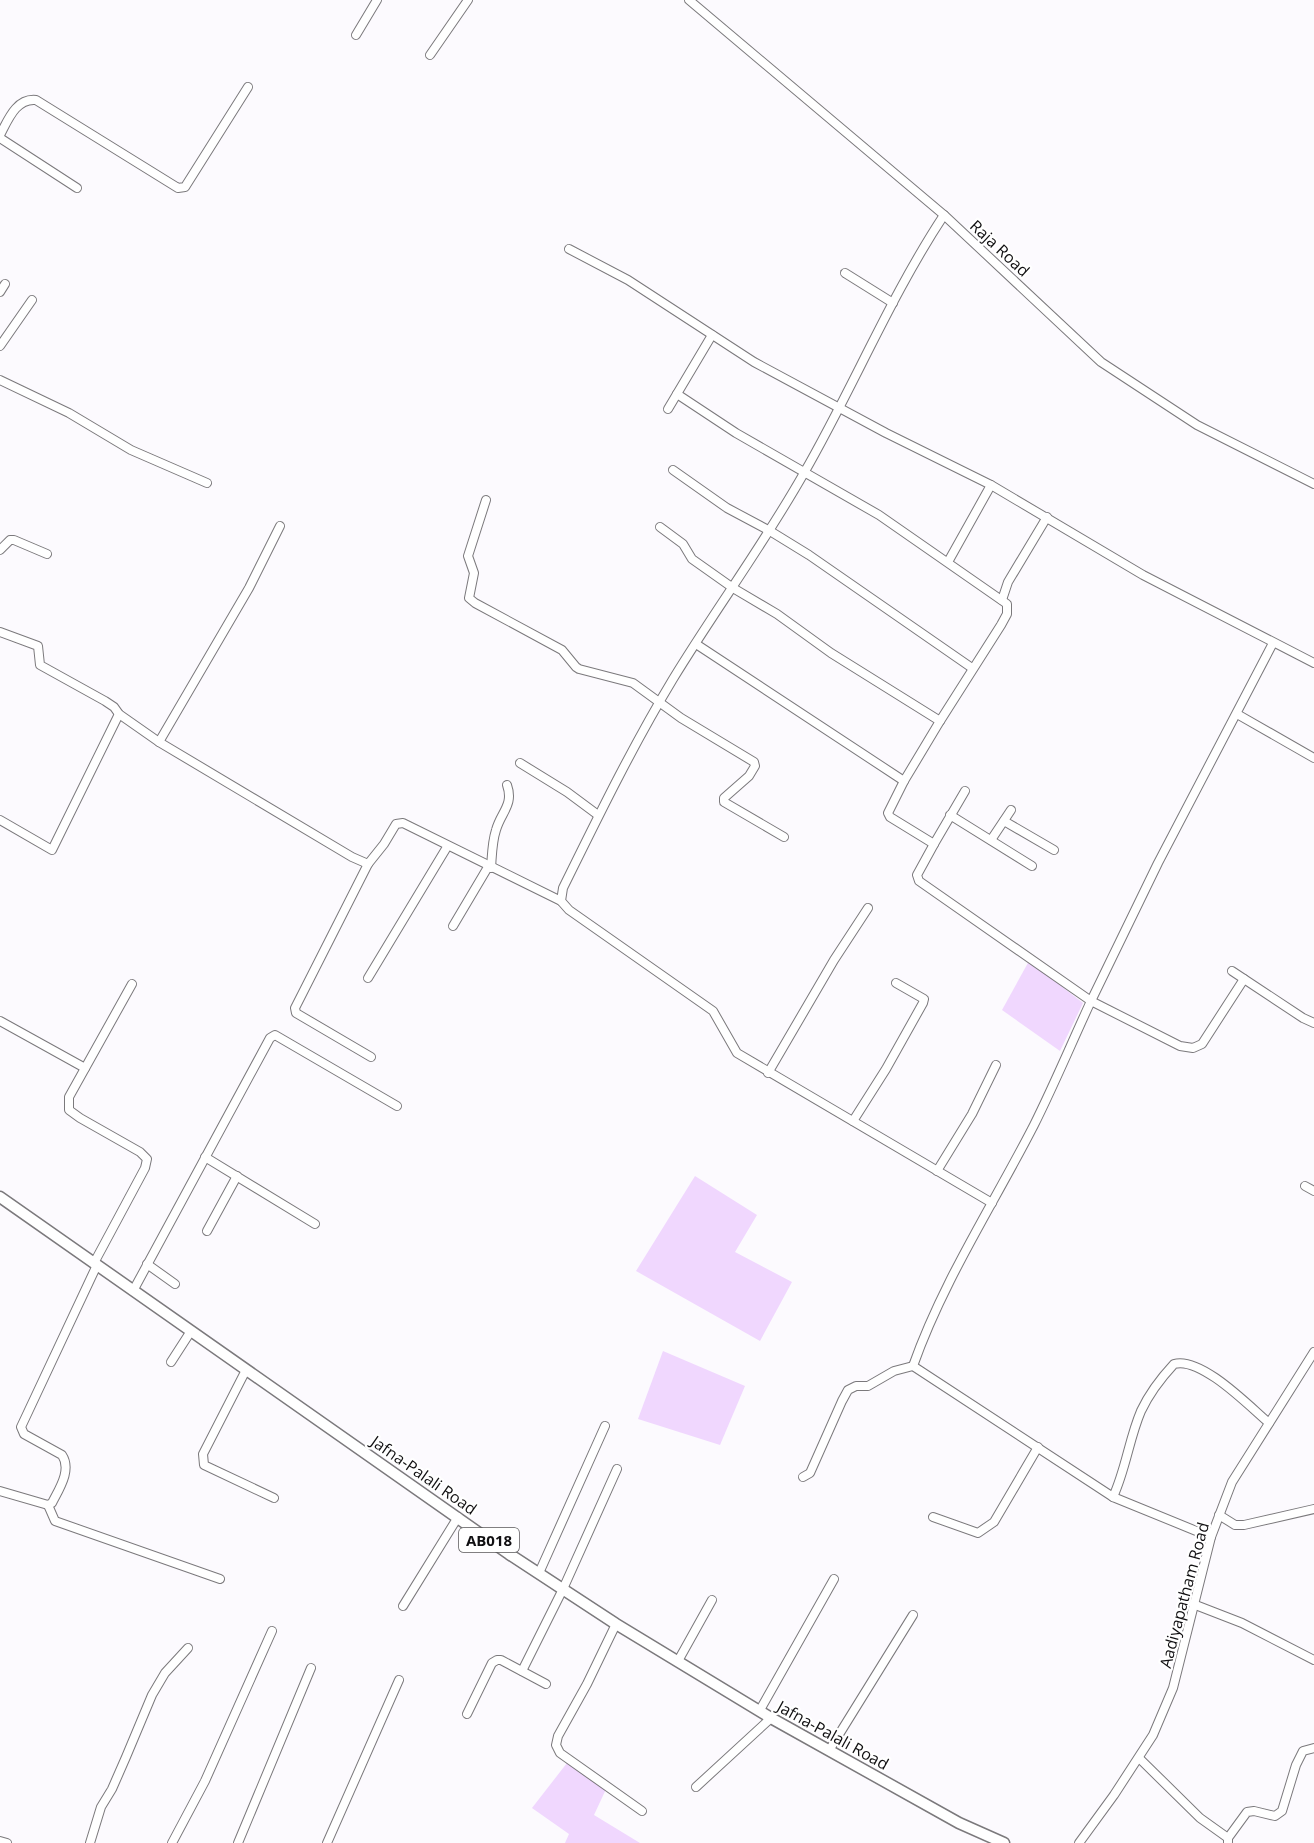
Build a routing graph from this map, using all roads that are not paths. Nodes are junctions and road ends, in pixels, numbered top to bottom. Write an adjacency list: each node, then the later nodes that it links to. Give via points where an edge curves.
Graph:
1 (377, 0): 4 (street)
2 (468, 0): 5 (street)
3 (689, 0): 9 (street, Raja Road)
4 (356, 35)
5 (430, 55)
6 (248, 87): 7 (street, via 185,187 178,188 36,100 15,108)
7 (0, 136): 8 (street)
8 (77, 188)
9 (944, 215): 15 (street); 25 (street, Raja Road, via 1101,362 1197,425)
10 (569, 249): 16 (street, via 628,280)
11 (845, 273): 15 (street)
12 (5, 284): 13 (street)
13 (0, 292)
14 (32, 300): 17 (street)
15 (892, 303): 20 (street)
16 (712, 335): 19 (street); 20 (street)
17 (0, 345)
18 (0, 380): 24 (street, via 69,413 130,450)
19 (676, 394): 21 (street); 23 (street)
20 (838, 407): 23 (street); 26 (street)
21 (668, 409)
22 (673, 470): 31 (street, via 727,508)
23 (805, 471): 31 (street); 34 (street)
24 (207, 483)
25 (1314, 484)
26 (992, 485): 28 (street); 34 (street)
27 (486, 500): 42 (street, via 468,556 474,573 470,598 562,650 576,667 625,679)
28 (1047, 517): 36 (street, via 1008,582); 38 (street, via 1143,575)
29 (280, 526): 46 (street, via 249,588)
30 (660, 527): 35 (street, via 683,544 692,559)
31 (770, 531): 35 (street); 41 (street)
32 (0, 550): 33 (street, via 14,540)
33 (47, 554)
34 (948, 561): 36 (street)
35 (734, 588): 39 (street); 45 (street)
36 (1002, 600): 41 (street, via 1006,614)
37 (0, 632): 43 (street, via 38,646 40,665 105,701)
38 (1273, 643): 40 (street); 44 (street)
39 (696, 644): 42 (street); 49 (street)
40 (1314, 663)
41 (972, 668): 45 (street)
42 (659, 702): 53 (street); 57 (street, via 754,762 749,776 724,802)
43 (119, 714): 46 (street); 55 (street, via 52,850)
44 (1237, 714): 47 (street); 73 (street)
45 (940, 721): 49 (street)
46 (159, 742): 62 (street)
47 (1314, 758)
48 (520, 763): 53 (street)
49 (904, 781): 59 (street, via 888,813)
50 (507, 785): 64 (street, via 510,799 496,829)
51 (965, 791): 54 (street)
52 (1011, 810): 56 (street)
53 (598, 815): 65 (street, via 563,888)
54 (950, 815): 58 (street); 59 (street)
55 (0, 820)
56 (1004, 821): 58 (street); 61 (street)
57 (784, 837)
58 (991, 840): 63 (street)
59 (934, 844): 73 (street, via 917,875 919,881)
60 (447, 847): 62 (street, via 399,823); 64 (street); 69 (street)
61 (1054, 850)
62 (368, 864): 76 (street, via 295,1008 296,1013)
63 (1032, 866)
64 (490, 867): 65 (street); 67 (street)
65 (561, 901): 79 (street, via 713,1011 737,1053)
66 (868, 908): 79 (street)
67 (453, 926)
68 (1232, 971): 70 (street)
69 (368, 978)
70 (1244, 980): 73 (street, via 1202,1044 1193,1048 1173,1043); 75 (street)
71 (896, 982): 81 (street, via 924,999 923,1003)
72 (132, 984): 78 (street)
73 (1091, 1001): 88 (street, via 1034,1125)
74 (0, 1022): 78 (street)
75 (1314, 1023)
76 (371, 1057)
77 (996, 1065): 83 (street)
78 (85, 1068): 91 (street, via 69,1097 69,1110 147,1159)
79 (768, 1073): 81 (street)
80 (396, 1106): 82 (street, via 275,1035)
81 (853, 1121): 83 (street)
82 (205, 1157): 84 (street); 92 (street)
83 (937, 1171): 88 (street)
84 (237, 1176): 89 (street); 90 (street)
85 (1305, 1186): 86 (street)
86 (1314, 1191)
87 (0, 1197): 91 (main road, Jafna-Palali Road / AB018)
88 (992, 1203): 98 (street)
89 (315, 1224)
90 (207, 1232)
91 (95, 1264): 94 (main road, Jafna-Palali Road / AB018); 108 (street, via 21,1427 24,1434 66,1461 59,1489)
92 (147, 1264): 93 (street); 94 (street)
93 (175, 1284)
94 (133, 1290): 95 (main road, Jafna-Palali Road / AB018)
95 (191, 1331): 97 (street); 99 (main road, Jafna-Palali Road / AB018)
96 (1314, 1352): 100 (street, Aadiyapatham Road)
97 (171, 1362)
98 (912, 1366): 102 (street); 104 (street, via 868,1386 848,1390 810,1473)
99 (246, 1370): 107 (street, via 203,1454 204,1465); 111 (main road, Jafna-Palali Road / AB018)
100 (1269, 1423): 106 (street, via 1224,1382 1193,1367 1174,1364 1141,1412); 110 (street, Aadiyapatham Road, via 1232,1482)
101 (605, 1426): 114 (street)
102 (1038, 1447): 106 (street); 112 (street, via 994,1522 978,1533)
103 (618, 1469): 117 (street)
104 (803, 1477)
105 (0, 1491): 108 (street)
106 (1113, 1497): 113 (street)
107 (274, 1498)
108 (48, 1505): 115 (street, via 55,1521)
109 (1314, 1509): 110 (street, via 1244,1525 1235,1525)
110 (1219, 1515): 113 (street, Aadiyapatham Road)
111 (458, 1517): 114 (main road, Jafna-Palali Road / AB018); 120 (street)
112 (933, 1517)
113 (1211, 1537): 119 (street, Aadiyapatham Road)
114 (538, 1573): 117 (main road, Jafna-Palali Road / AB018)
115 (220, 1579)
116 (834, 1579): 131 (street)
117 (563, 1589): 122 (main road, Jafna-Palali Road / AB018); 128 (street)
118 (712, 1600): 126 (street)
119 (1193, 1604): 125 (street, via 1242,1623); 136 (street, Aadiyapatham Road, via 1173,1688)
120 (403, 1606)
121 (913, 1615): 135 (street)
122 (616, 1624): 126 (main road, Jafna-Palali Road / AB018); 138 (street, via 556,1745 560,1753)
123 (272, 1631): 143 (street)
124 (188, 1648): 142 (street, via 165,1673 152,1695 101,1807)
125 (1314, 1660)
126 (678, 1661): 131 (main road, Jafna-Palali Road / AB018)
127 (311, 1668): 144 (street)
128 (522, 1671): 130 (street); 132 (street, via 501,1660 494,1661)
129 (399, 1680): 145 (street)
130 (546, 1684)
131 (760, 1710): 133 (main road, Jafna-Palali Road / AB018)
132 (467, 1714)
133 (771, 1718): 135 (main road, Jafna-Palali Road / AB018); 137 (street)
134 (1314, 1748): 140 (street, via 1303,1751 1282,1811 1275,1816 1247,1812)
135 (830, 1749): 146 (main road, Jafna-Palali Road / AB018)
136 (1139, 1758): 140 (street); 147 (street, Aadiyapatham Road)
137 (696, 1787)
138 (642, 1811)
139 (0, 1840): 141 (street)
140 (1228, 1840)
141 (7, 1843)
142 (90, 1843)
143 (172, 1843)
144 (238, 1843)
145 (327, 1843)
146 (1004, 1843)
147 (1079, 1843)

